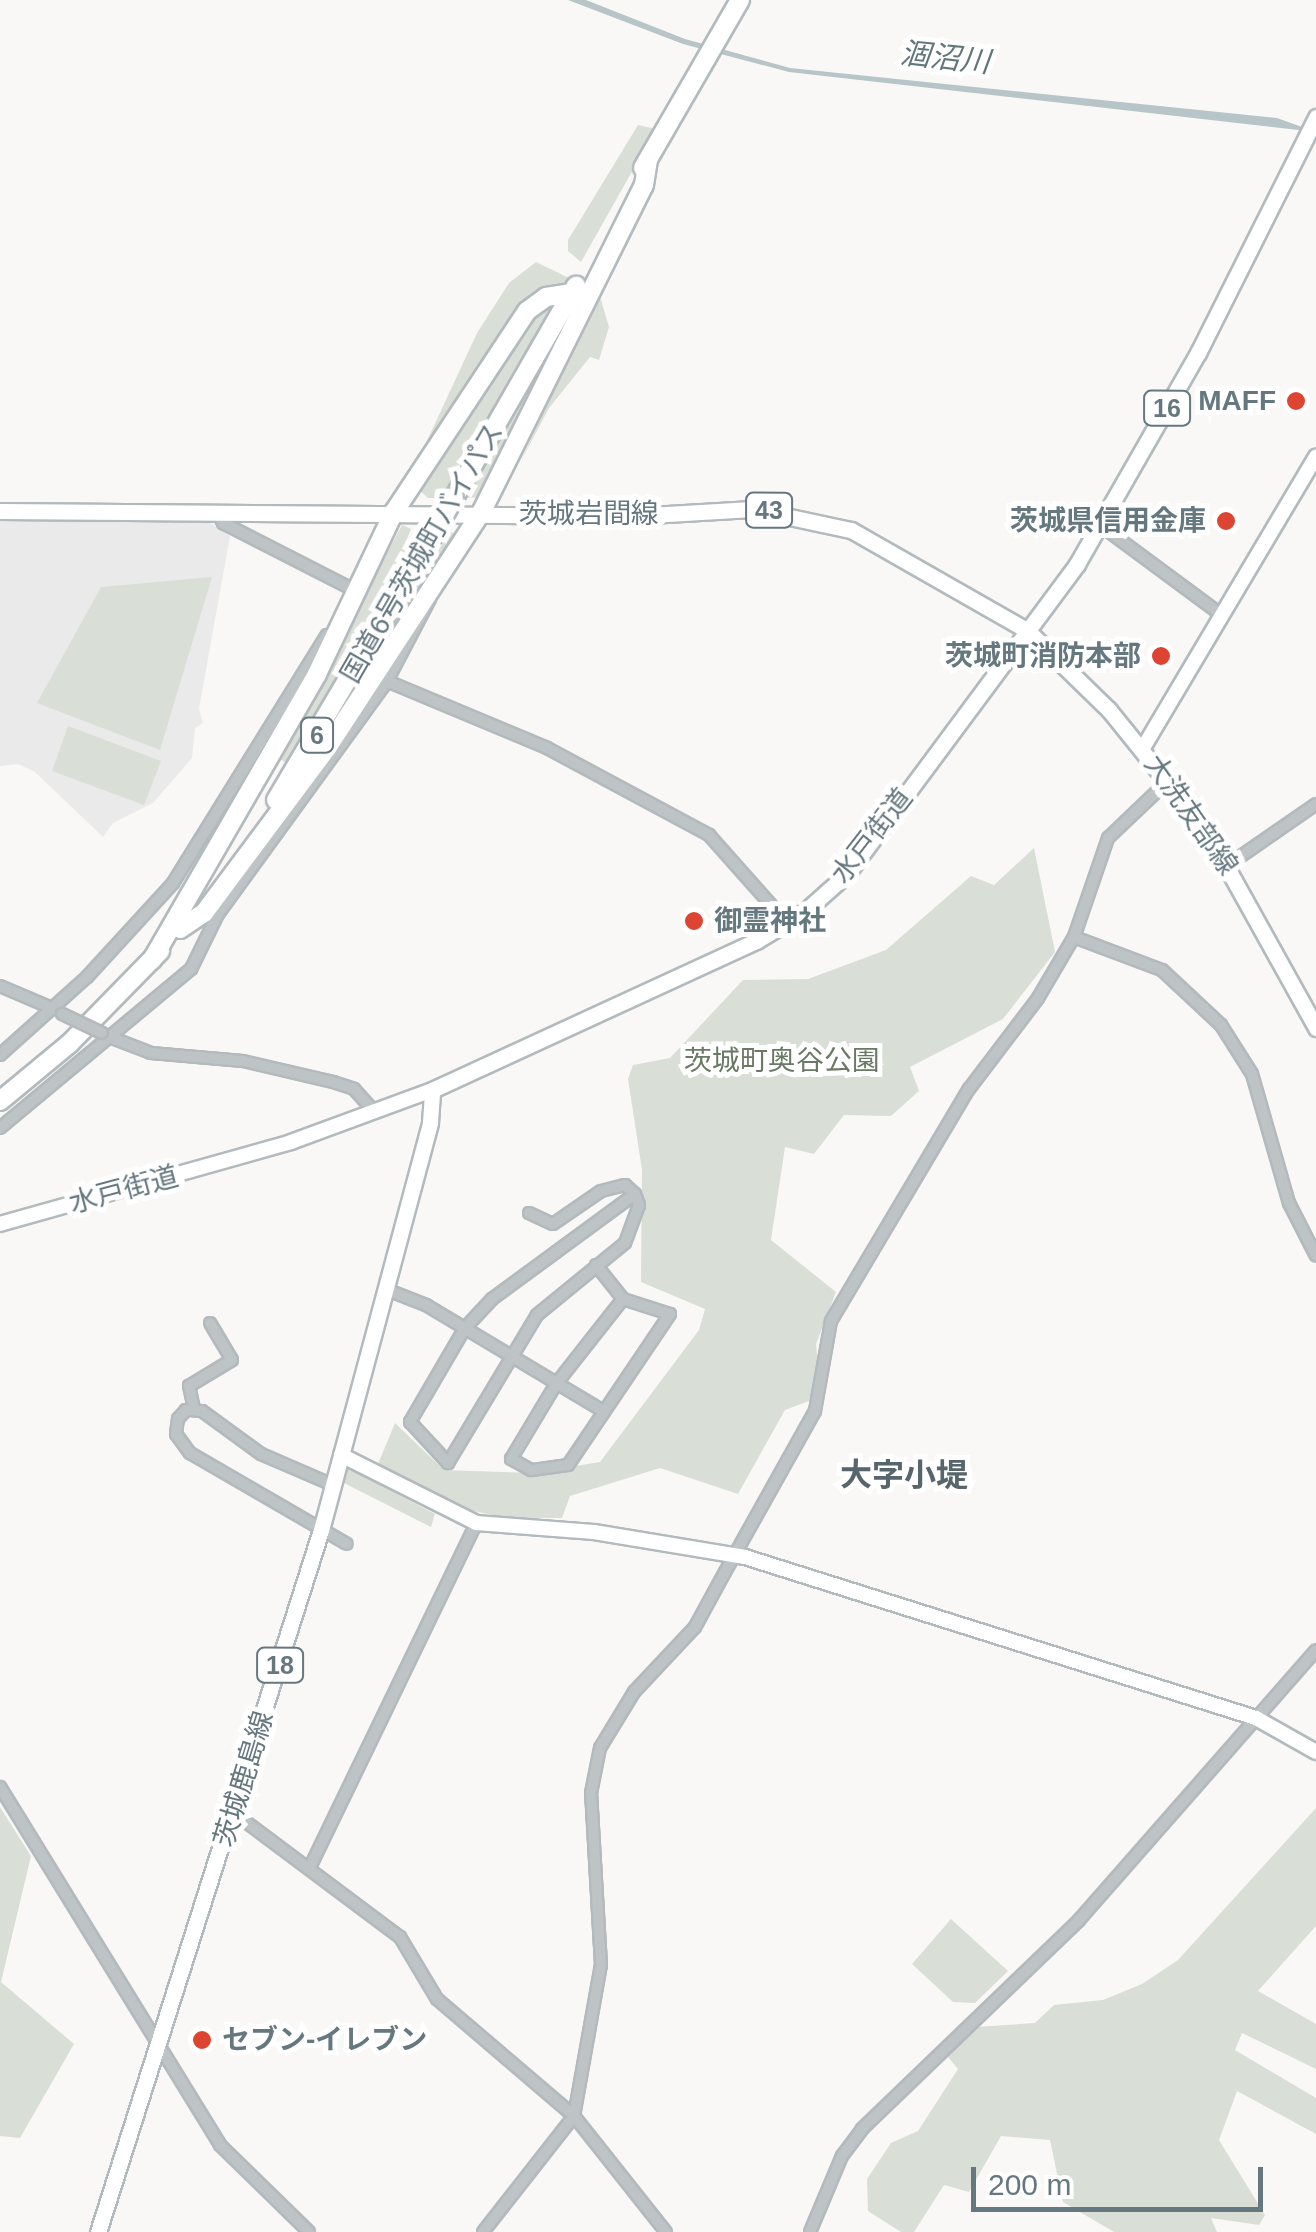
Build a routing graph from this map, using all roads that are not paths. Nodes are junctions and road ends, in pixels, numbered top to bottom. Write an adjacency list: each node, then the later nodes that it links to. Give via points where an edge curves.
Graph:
1 (740, 0): 3 (highway, 国道6号茨城町バイパス / 6)
2 (1316, 117): 9 (main road, 水戸街道 / 16, via 1198,353)
3 (580, 287): 7 (highway, via 527,311); 8 (highway); 20 (highway, 国道6号茨城町バイパス / 6, bridge, via 309,749)
4 (1316, 457): 12 (street)
5 (0, 511): 6 (main road, 茨城岩間線 / 43)
6 (216, 512): 7 (main road, 茨城岩間線 / 43); 10 (street, via 223,523)
7 (394, 512): 8 (main road, 茨城岩間線 / 43); 10 (highway)
8 (482, 513): 11 (highway); 13 (main road, 茨城岩間線 / 43, via 633,516 752,509 808,516 884,547)
9 (1100, 525): 12 (street); 13 (main road, 水戸街道 / 16)
10 (358, 585): 22 (highway); 24 (street, via 173,883 135,918 108,957)
11 (431, 588): 14 (street, via 425,618); 20 (highway, via 258,844 204,913)
12 (1223, 616): 15 (street)
13 (1028, 631): 15 (main road, 大洗友部線); 19 (main road, 水戸街道, via 861,856)
14 (387, 680): 19 (street, via 547,748 709,835); 26 (street, via 218,914 191,969)
15 (1143, 748): 16 (main road, 大洗友部線)
16 (1169, 780): 18 (main road, 大洗友部線); 21 (street, via 1108,838)
17 (1316, 804): 18 (street)
18 (1228, 865): 25 (main road, 大洗友部線)
19 (788, 924): 28 (main road, 水戸街道)
20 (180, 929): 22 (highway, 国道6号茨城町バイパス / 6)
21 (1074, 938): 35 (street, via 1162,970 1220,1026 1252,1074 1289,1203); 50 (street, via 969,1089 837,1309 815,1411)
22 (152, 960): 29 (highway, 国道6号茨城町バイパス / 6)
23 (0, 986): 24 (street)
24 (50, 1007): 26 (street, bridge); 27 (street)
25 (1316, 1028)
26 (107, 1036): 30 (street, via 152,1053 242,1061 334,1082 354,1089); 31 (street)
27 (0, 1056)
28 (432, 1090): 30 (street, 水戸街道); 37 (main road, 茨城鹿島線 / 18, via 430,1122)
29 (0, 1101)
30 (375, 1112): 34 (street, 水戸街道, via 233,1160)
31 (0, 1128)
32 (636, 1194): 33 (street, via 625,1185 611,1187 552,1224); 36 (street, via 633,1232); 40 (street, via 492,1299)
33 (529, 1213)
34 (0, 1224)
35 (1316, 1256)
36 (596, 1265): 38 (street); 41 (street, via 542,1308)
37 (385, 1290): 40 (street); 45 (main road, 茨城鹿島線 / 18)
38 (623, 1299): 42 (street); 44 (street, via 670,1314)
39 (210, 1323): 43 (street, via 232,1360 190,1386)
40 (465, 1328): 41 (street); 41 (street, via 410,1422 448,1463)
41 (511, 1355): 42 (street)
42 (556, 1384): 44 (street); 44 (street, via 512,1459 531,1470 568,1465)
43 (194, 1409): 46 (street, via 261,1454); 48 (street, via 182,1412 176,1427 190,1452)
44 (603, 1411)
45 (341, 1456): 46 (main road, 茨城鹿島線 / 18); 47 (street)
46 (333, 1485): 48 (main road, 茨城鹿島線 / 18)
47 (476, 1523): 50 (street); 56 (street)
48 (321, 1530): 49 (street); 55 (main road, 茨城鹿島線 / 18)
49 (347, 1544)
50 (734, 1554): 52 (street); 58 (street, via 694,1627 614,1718 595,1763 601,1965)
51 (1316, 1650): 52 (street)
52 (1256, 1718): 53 (street); 63 (street, via 1058,1942 862,2129 842,2156)
53 (1316, 1752)
54 (0, 1787): 57 (street)
55 (234, 1813): 56 (street); 57 (main road, 茨城鹿島線 / 18)
56 (311, 1865): 58 (street, via 400,1937 436,1998)
57 (160, 2046): 59 (main road, 茨城鹿島線 / 18); 60 (street, via 230,2158)
58 (574, 2116): 61 (street); 62 (street)
59 (98, 2232)
60 (309, 2232)
61 (483, 2232)
62 (666, 2232)
63 (810, 2232)

